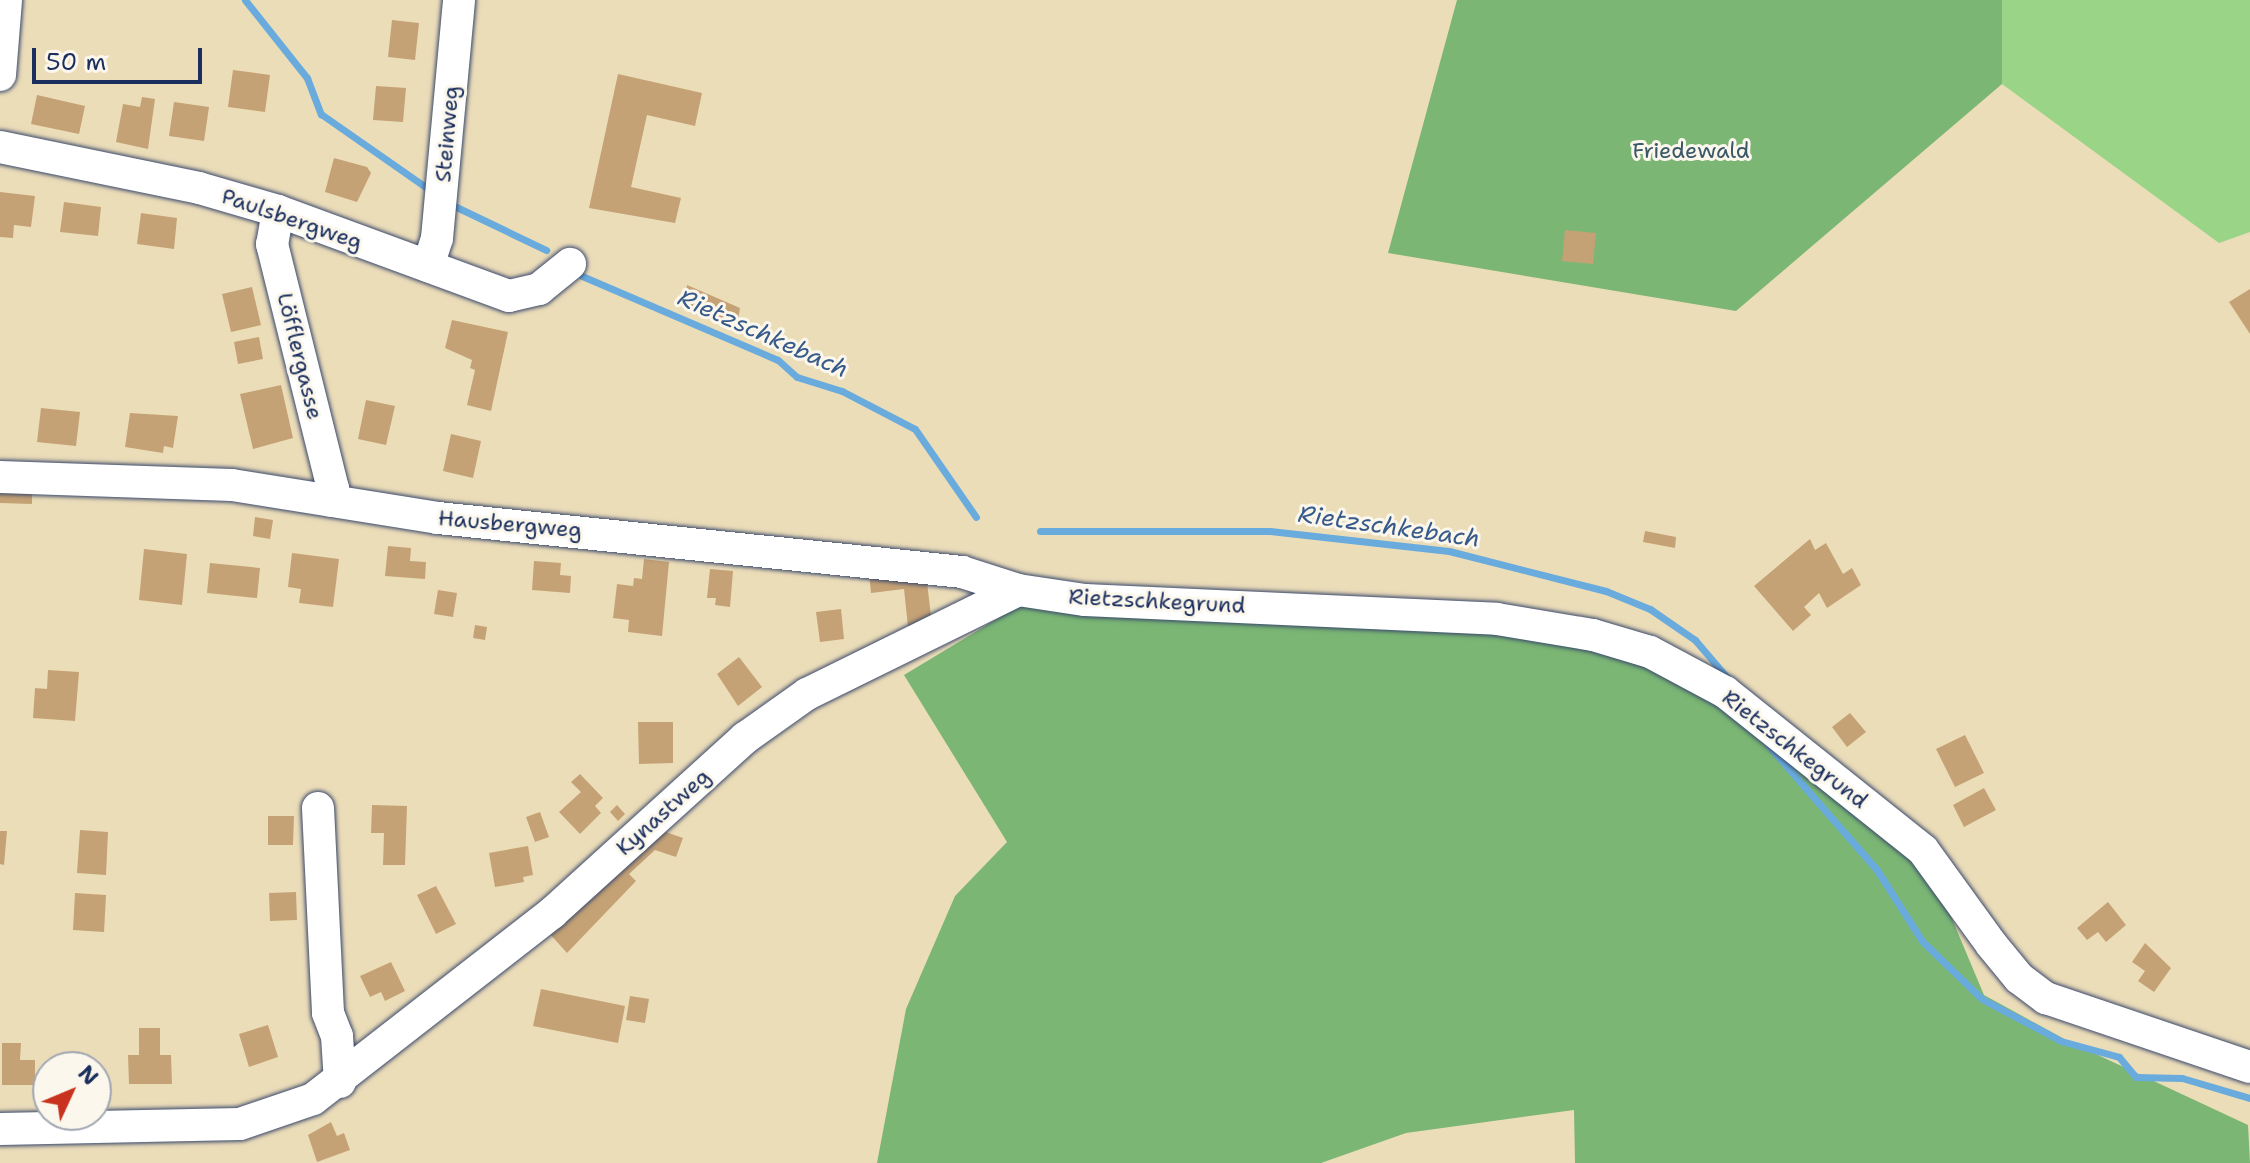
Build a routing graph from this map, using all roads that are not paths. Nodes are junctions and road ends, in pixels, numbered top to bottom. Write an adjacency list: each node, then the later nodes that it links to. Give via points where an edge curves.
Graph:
1 (6, 0): 3 (street)
2 (459, 0): 7 (street, Steinweg, via 437,238)
3 (0, 75)
4 (0, 147): 5 (street, Paulsbergweg, via 199,188)
5 (278, 211): 7 (street, Paulsbergweg); 9 (street, Löfflergasse, via 272,244 333,488)
6 (570, 264): 7 (street, Paulsbergweg, via 539,289 509,296)
7 (428, 266)
8 (0, 477): 9 (street, Hausbergweg, via 232,485)
9 (330, 501): 10 (street, Hausbergweg, via 438,518 962,572)
10 (1018, 590): 12 (street, Rietzschkegrund, via 1085,600 1497,619 1593,635 1650,652 1725,692 1923,850 2019,978 2046,998); 13 (street, Kynastweg, via 807,694 745,738 552,913)
11 (318, 808): 13 (street, via 328,1013 337,1036)
12 (2250, 1067)
13 (340, 1082): 14 (street, Kynastweg, via 313,1099 240,1124)
14 (0, 1129)

